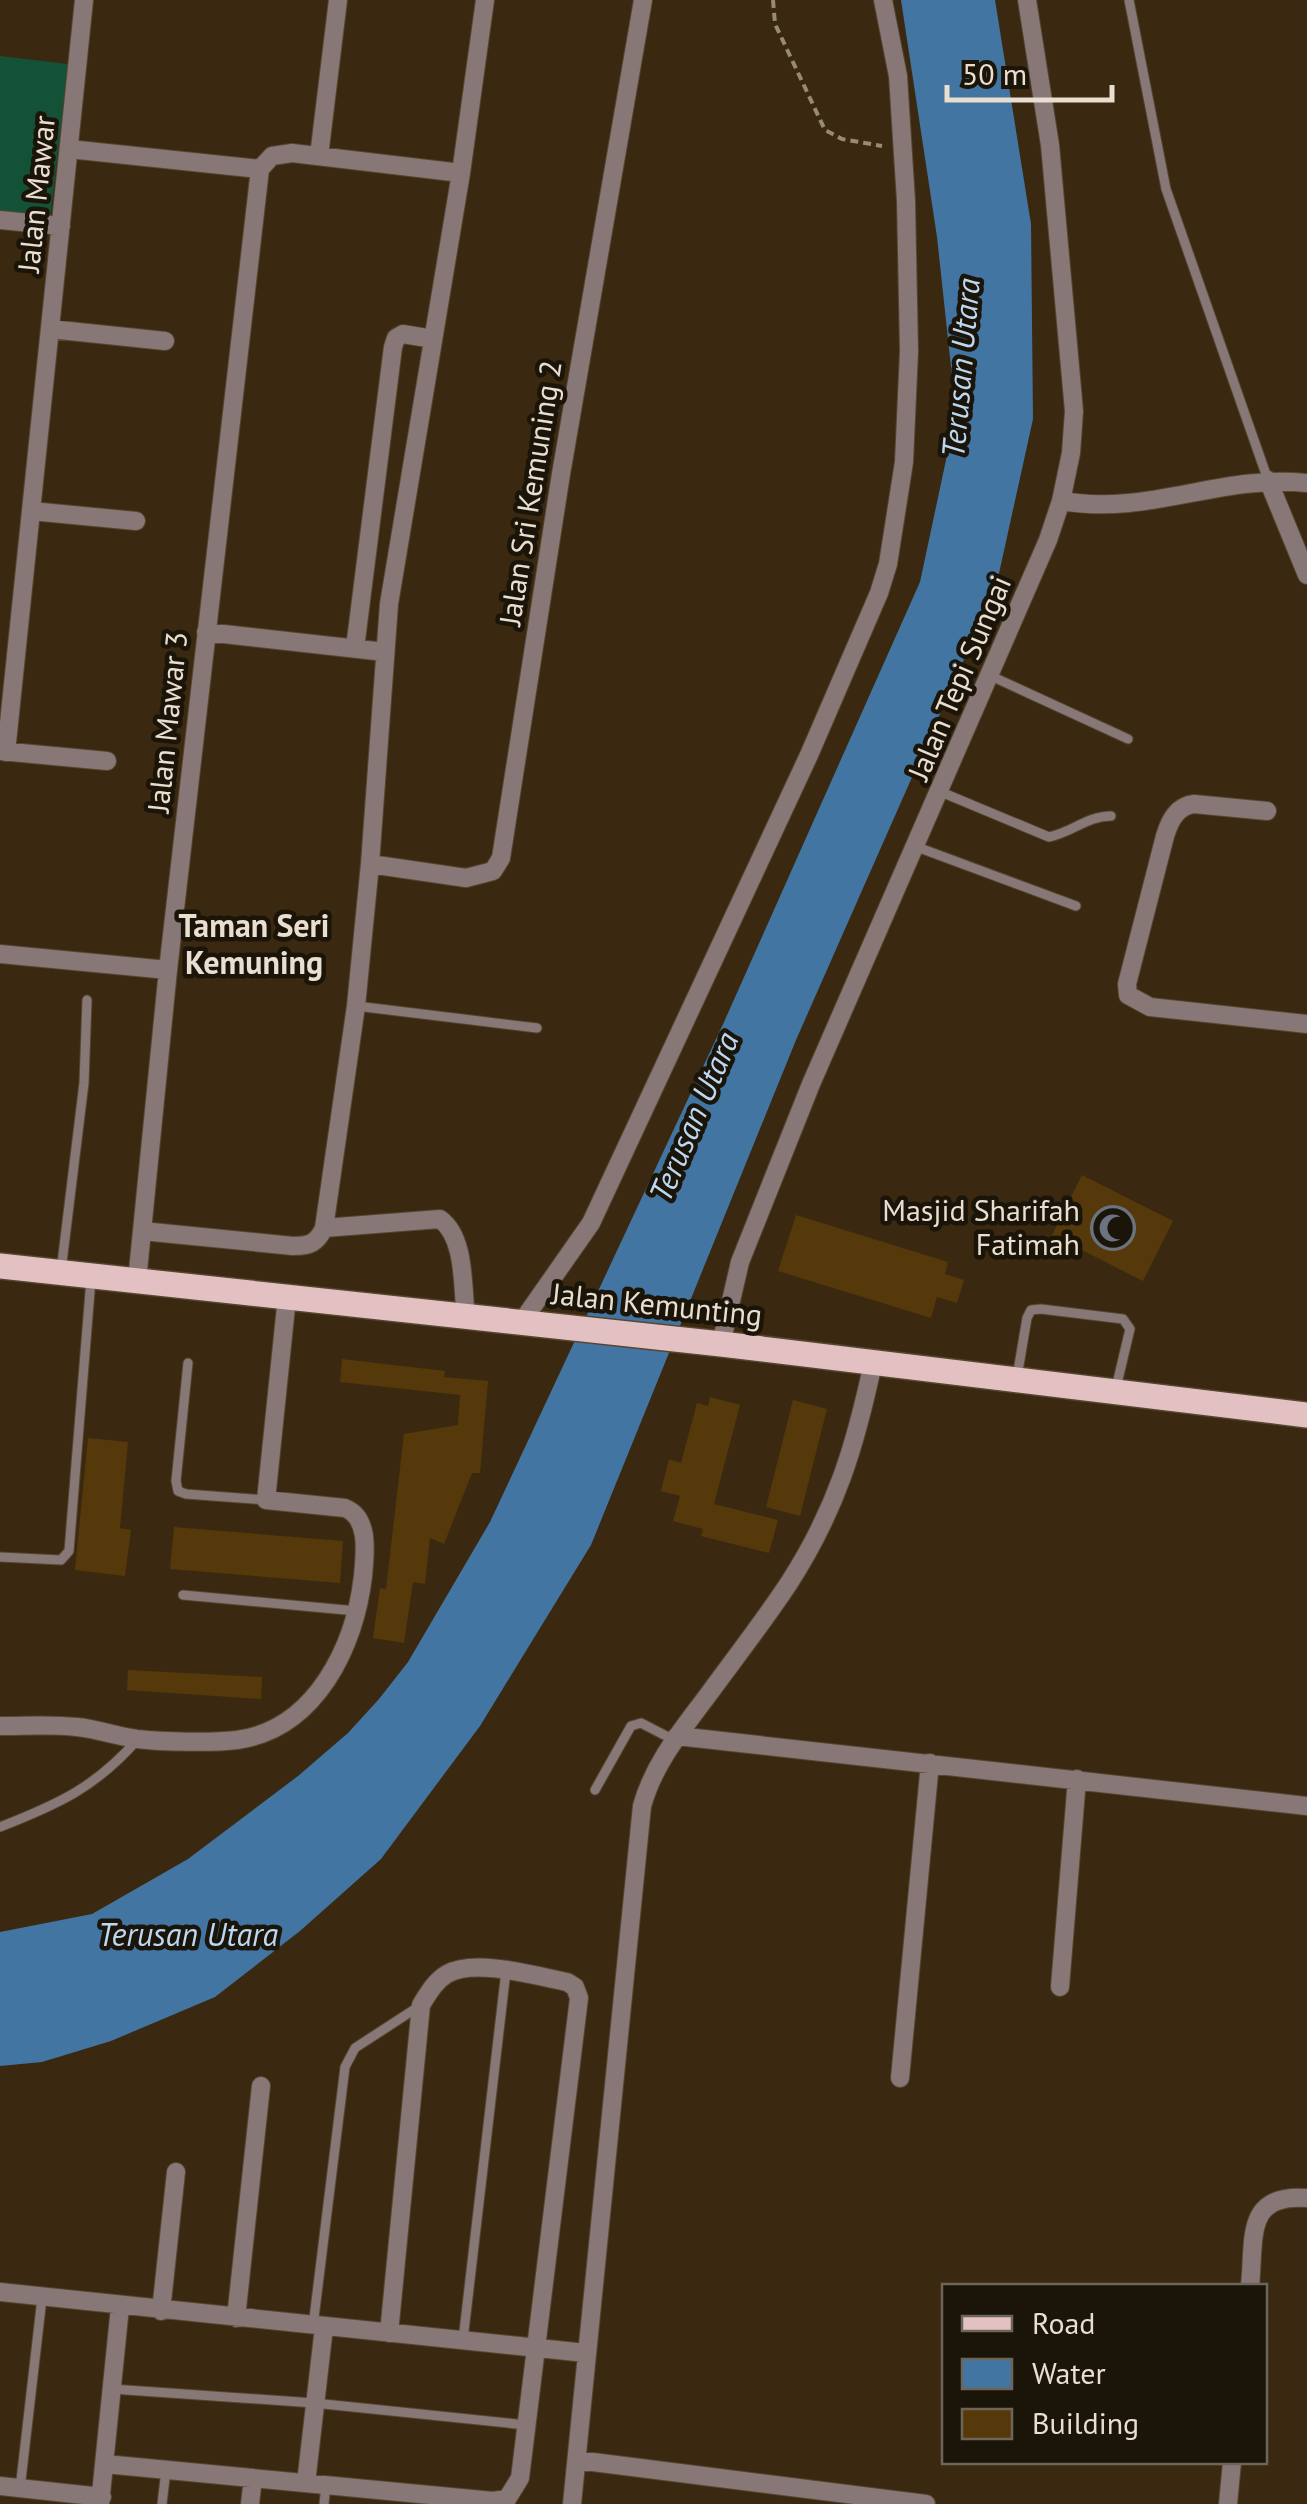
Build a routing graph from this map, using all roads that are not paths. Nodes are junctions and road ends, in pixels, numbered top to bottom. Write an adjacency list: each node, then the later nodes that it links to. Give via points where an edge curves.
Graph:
1 (84, 0): 8 (street, Jalan Mawar)
2 (338, 0): 9 (street)
3 (485, 0): 11 (street)
4 (643, 0): 34 (street, Jalan Sri Kemuning 2, via 500,858 494,870 466,878)
5 (883, 0): 50 (street, via 898,76 909,350 894,538 879,593 591,1223)
6 (1027, 0): 19 (street, Jalan Tepi Sungai, via 1050,146 1074,411)
7 (1129, 0): 17 (lane, via 1166,189)
8 (69, 149): 10 (street); 13 (street, Jalan Mawar)
9 (319, 156): 10 (street, via 272,156); 11 (street)
10 (260, 169): 23 (street, Jalan Mawar 3)
11 (460, 173): 15 (street)
12 (0, 220): 13 (street)
13 (61, 226): 14 (street, Jalan Mawar)
14 (50, 329): 16 (street); 20 (street, Jalan Mawar)
15 (432, 339): 24 (street, via 396,338); 25 (street)
16 (165, 341)
17 (1268, 480): 18 (street); 19 (street, via 1114,506); 22 (street)
18 (1307, 483)
19 (1061, 501): 26 (street, Jalan Tepi Sungai)
20 (31, 511): 21 (street); 28 (street, Jalan Mawar)
21 (136, 522)
22 (1305, 565)
23 (206, 632): 24 (street); 37 (street, Jalan Mawar 3)
24 (355, 648): 25 (street)
25 (385, 652): 34 (street)
26 (992, 676): 27 (lane); 30 (street, Jalan Tepi Sungai)
27 (1128, 739)
28 (3, 752): 29 (street)
29 (107, 761)
30 (940, 792): 32 (lane, via 1049,838); 33 (street, Jalan Tepi Sungai)
31 (1267, 811): 40 (street, via 1194,804 1174,816 1128,995 1150,1007)
32 (1111, 816)
33 (916, 847): 35 (lane); 51 (street, Jalan Tepi Sungai, via 811,1084)
34 (370, 864): 39 (street)
35 (1076, 906)
36 (0, 954): 37 (street)
37 (168, 970): 43 (street, Jalan Mawar 3)
38 (87, 1000): 45 (lane)
39 (356, 1006): 41 (lane); 42 (street)
40 (1307, 1024)
41 (537, 1028)
42 (324, 1228): 43 (street, via 308,1246); 49 (street, via 440,1219 456,1240)
43 (142, 1231): 47 (street, Jalan Mawar 3)
44 (0, 1266): 45 (main road, Jalan Kemunting)
45 (61, 1273): 46 (main road, Jalan Kemunting)
46 (91, 1276): 47 (main road, Jalan Kemunting); 58 (lane, via 69,1551 61,1560)
47 (138, 1281): 48 (main road, Jalan Kemunting)
48 (287, 1298): 49 (main road, Jalan Kemunting); 57 (street)
49 (466, 1317): 50 (main road, Jalan Kemunting)
50 (521, 1323): 51 (main road, Jalan Kemunting)
51 (711, 1343): 53 (main road, Jalan Kemunting)
52 (188, 1363): 57 (lane, via 178,1491)
53 (873, 1363): 54 (main road, Jalan Kemunting); 62 (street, via 854,1449 814,1543)
54 (1016, 1380): 55 (main road, Jalan Kemunting); 55 (lane, via 1027,1318 1041,1309 1127,1323)
55 (1115, 1392): 56 (main road, Jalan Kemunting)
56 (1307, 1415)
57 (266, 1500): 60 (street, via 353,1511 362,1522)
58 (0, 1558)
59 (183, 1595): 60 (lane)
60 (356, 1611): 63 (street, via 332,1674 277,1726 238,1740)
61 (0, 1726): 63 (street, via 75,1726)
62 (675, 1738): 64 (street); 66 (lane, via 642,1723 630,1726); 86 (street, via 648,1784 637,1838)
63 (138, 1739): 68 (lane, via 73,1797)
64 (930, 1763): 65 (street); 72 (street)
65 (1077, 1779): 67 (street); 70 (street)
66 (595, 1790)
67 (1307, 1806)
68 (0, 1828)
69 (506, 1970): 71 (street, via 447,1974); 84 (lane); 85 (street, via 567,1982 579,1998)
70 (1060, 1987)
71 (421, 2005): 82 (lane, via 355,2048 345,2067); 83 (street)
72 (900, 2078)
73 (261, 2086): 81 (street)
74 (176, 2172): 80 (street)
75 (1307, 2198): 76 (street, via 1269,2202 1258,2217)
76 (1250, 2284)
77 (0, 2292): 78 (street)
78 (42, 2298): 79 (street); 97 (lane)
79 (120, 2307): 80 (street); 87 (street)
80 (161, 2311): 81 (street)
81 (236, 2318): 82 (street)
82 (318, 2326): 83 (street); 88 (street)
83 (389, 2333): 84 (street)
84 (462, 2340): 85 (street)
85 (536, 2346): 86 (street); 89 (street)
86 (586, 2353): 90 (street)
87 (112, 2389): 88 (lane); 91 (street)
88 (314, 2403): 89 (lane); 95 (street)
89 (526, 2425): 99 (street, via 520,2478 507,2498)
90 (577, 2460): 103 (street); 104 (street)
91 (105, 2464): 93 (street); 100 (street)
92 (1232, 2464): 105 (street)
93 (166, 2470): 94 (street); 101 (lane)
94 (253, 2478): 95 (street); 102 (street)
95 (306, 2483): 98 (street)
96 (0, 2486): 97 (street)
97 (20, 2488): 100 (street)
98 (325, 2495): 99 (street)
99 (401, 2498)
100 (101, 2500)
101 (162, 2504)
102 (250, 2504)
103 (572, 2504)
104 (926, 2504)
105 (1228, 2504)

